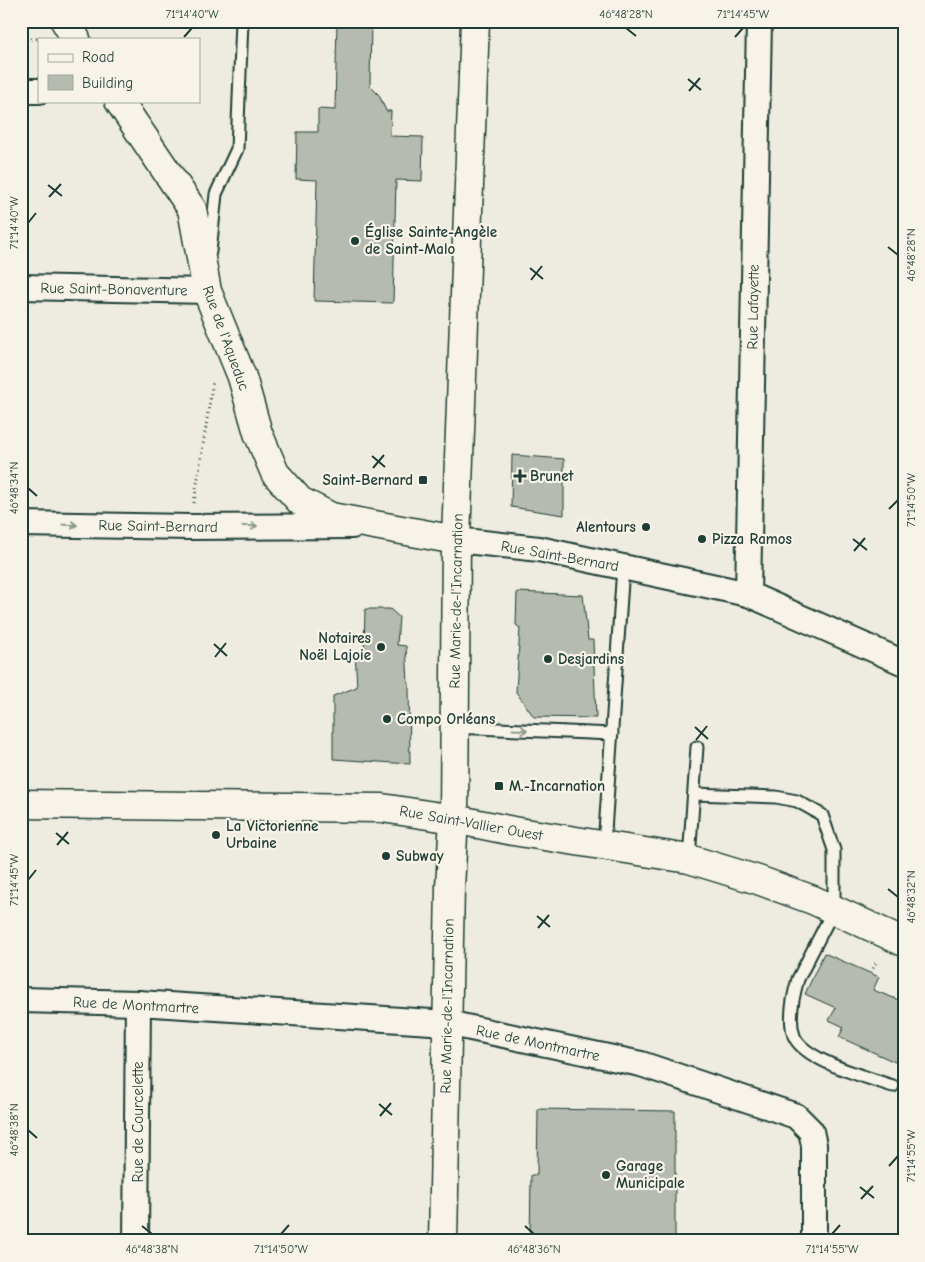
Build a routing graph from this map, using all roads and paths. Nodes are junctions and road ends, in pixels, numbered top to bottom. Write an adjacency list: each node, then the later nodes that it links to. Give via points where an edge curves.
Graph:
1 (65, 21): 5 (street)
2 (242, 21): 10 (lane, via 237,149 216,194)
3 (475, 21): 15 (street, Rue Marie-de-l'Incarnation)
4 (759, 21): 17 (street, Rue Lafayette)
5 (75, 38)
6 (21, 90): 7 (street)
7 (38, 91)
8 (120, 102): 10 (street, Rue de l'Aqueduc, via 192,209)
9 (21, 287): 10 (street, Rue Saint-Bonaventure)
10 (207, 291): 13 (street, Rue de l'Aqueduc, via 242,377 258,433 275,473 300,501 331,517)
11 (214, 375): 14 (path)
12 (21, 524): 14 (street, Rue Saint-Bernard, one-way to 14)
13 (377, 526): 14 (street, Rue Saint-Bernard, one-way to 13); 15 (street, Rue Saint-Bernard)
14 (190, 527)
15 (456, 540): 16 (street, Rue Saint-Bernard, via 539,549); 19 (street, Rue Marie-de-l'Incarnation)
16 (623, 567): 17 (street, Rue Saint-Bernard); 20 (lane)
17 (748, 594): 18 (street, Rue Saint-Bernard)
18 (904, 663)
19 (454, 727): 20 (lane, one-way to 20); 24 (street, Rue Marie-de-l'Incarnation)
20 (612, 734): 25 (lane)
21 (697, 747): 22 (lane)
22 (694, 794): 26 (lane); 27 (lane, via 776,797 797,801 822,815 834,850)
23 (21, 804): 24 (street, Rue Saint-Vallier Ouest, via 382,808)
24 (454, 819): 25 (street, Rue Saint-Vallier Ouest); 31 (street, Rue Marie-de-l'Incarnation)
25 (604, 846): 26 (street, Rue Saint-Vallier Ouest)
26 (688, 859): 27 (street, Rue Saint-Vallier Ouest, via 758,880)
27 (834, 909): 28 (street, Rue Saint-Vallier Ouest); 32 (lane, via 794,991 792,1027 795,1038 806,1051 823,1061)
28 (904, 942)
29 (21, 1000): 30 (street, Rue de Montmartre)
30 (138, 1004): 31 (street, Rue de Montmartre); 33 (street, Rue de Courcelette)
31 (447, 1024): 34 (street, Rue Marie-de-l'Incarnation); 35 (street, Rue de Montmartre, via 642,1064 796,1116 811,1131 814,1145)
32 (893, 1086)
33 (136, 1241)
34 (443, 1241)
35 (814, 1241)

